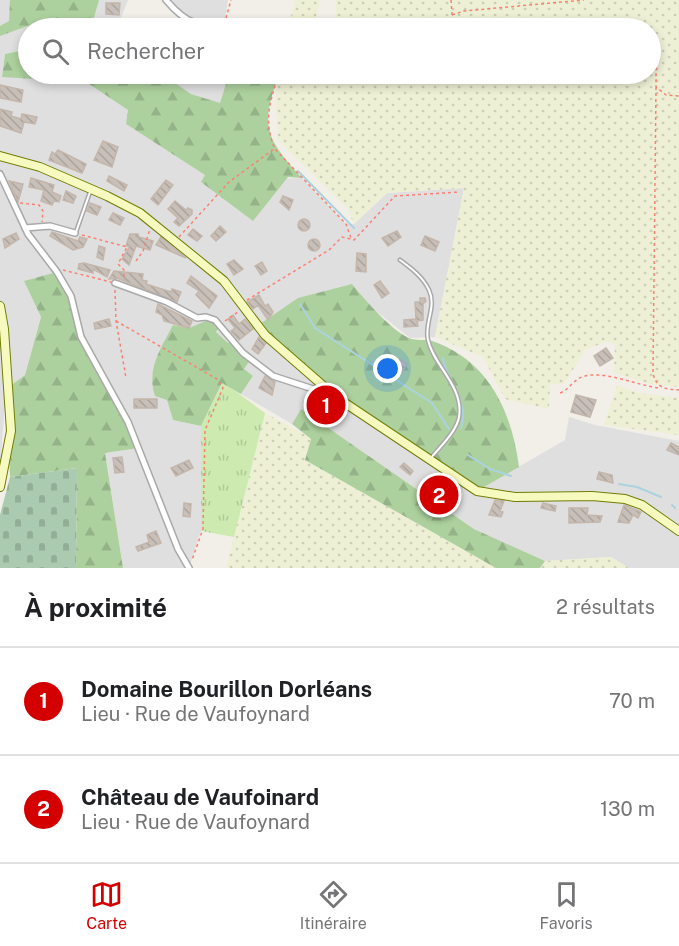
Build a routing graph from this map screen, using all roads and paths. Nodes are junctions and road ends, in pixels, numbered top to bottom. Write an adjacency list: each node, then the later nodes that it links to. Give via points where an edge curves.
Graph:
1 (166, 0): 6 (street)
2 (231, 0): 7 (path)
3 (451, 0): 5 (path)
4 (584, 0): 5 (path)
5 (452, 15): 8 (path)
6 (184, 18)
7 (226, 18)
8 (452, 18)
9 (276, 84): 12 (path, via 267,119)
10 (656, 87): 11 (path, via 666,95); 35 (path, via 653,365 654,378)
11 (679, 96)
12 (275, 148): 22 (path, via 346,224); 23 (path, via 229,182)
13 (0, 156): 15 (street, via 40,167)
14 (0, 174): 17 (street)
15 (90, 189): 18 (street, via 126,205); 21 (lane)
16 (460, 192): 22 (path, via 395,196)
17 (13, 204): 19 (path, via 39,205 43,211); 20 (street)
18 (153, 224): 23 (street); 25 (path)
19 (42, 225): 20 (street); 21 (street)
20 (25, 228): 26 (street)
21 (75, 233): 27 (path, via 127,247 118,264 124,270)
22 (351, 239): 30 (path, via 342,237 329,250)
23 (175, 242): 30 (street, via 224,281)
24 (399, 260): 38 (lane, via 429,290 432,308 428,341 451,382 459,410 455,427)
25 (136, 261)
26 (57, 272): 28 (path, via 70,269); 41 (street, via 71,296 81,337 128,422)
27 (124, 281)
28 (115, 283): 31 (path); 32 (street)
29 (0, 306): 39 (street, via 11,431)
30 (243, 306): 32 (path); 34 (street, via 265,335)
31 (116, 321): 33 (path); 41 (path, via 217,379 223,388 205,430 203,530)
32 (221, 325): 34 (street, via 243,353 267,372 313,388)
33 (126, 378)
34 (325, 388): 38 (street)
35 (661, 388): 36 (path); 37 (path, via 600,374 580,377)
36 (679, 390)
37 (560, 393)
38 (430, 459): 40 (street, via 484,493 625,499 642,505)
39 (0, 487)
40 (679, 531)
41 (189, 568)

